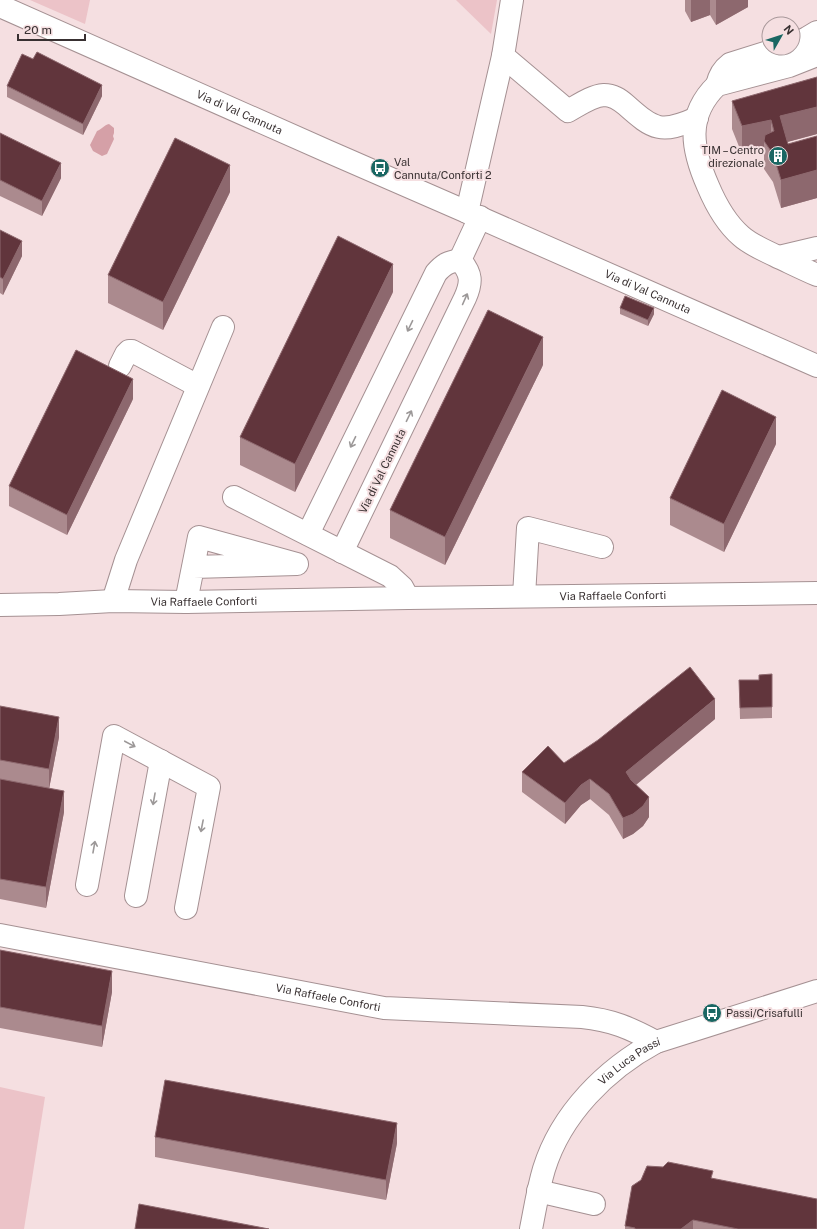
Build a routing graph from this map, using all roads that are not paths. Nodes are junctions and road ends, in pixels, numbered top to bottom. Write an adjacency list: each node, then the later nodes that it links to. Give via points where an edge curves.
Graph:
1 (512, 0): 7 (street)
2 (0, 6): 10 (street, Via di Val Cannuta)
3 (817, 32): 4 (street)
4 (801, 41)
5 (761, 54): 8 (street, via 724,68)
6 (817, 55): 8 (street, via 789,66)
7 (503, 56): 9 (street, via 568,111 590,98 605,95 620,100 641,118 662,128 677,126); 10 (street, via 481,149)
8 (717, 85): 9 (street, via 705,99)
9 (697, 118): 12 (street, via 694,132 697,157 722,214 745,239)
10 (473, 214): 13 (street); 17 (street, Via di Val Cannuta)
11 (817, 248): 12 (street)
12 (778, 257): 14 (street)
13 (460, 260): 20 (street, one-way to 20, via 443,265 436,273); 22 (street, Via di Val Cannuta, one-way to 13, via 470,287 468,272)
14 (817, 275)
15 (223, 327): 18 (street)
16 (120, 366): 18 (street, via 126,354 132,351)
17 (817, 366)
18 (198, 386): 27 (street, via 126,560)
19 (234, 497): 20 (street)
20 (308, 534): 22 (street)
21 (602, 547): 25 (street, via 528,528)
22 (342, 552): 26 (street, via 396,581)
23 (193, 567): 28 (street)
24 (817, 593): 25 (street, Via Raffaele Conforti)
25 (524, 596): 26 (street, Via Raffaele Conforti)
26 (408, 598): 28 (street, Via Raffaele Conforti)
27 (113, 601): 28 (street, Via Raffaele Conforti); 29 (street, Via Raffaele Conforti)
28 (186, 602)
29 (0, 605)
30 (161, 761): 31 (street, one-way to 30, via 114,736); 32 (street, one-way to 32); 33 (street, one-way to 33, via 210,787)
31 (87, 885)
32 (136, 896)
33 (186, 908)
34 (0, 935): 36 (street, Via Raffaele Conforti, via 384,1008 596,1019 623,1026)
35 (817, 991): 36 (street, Via Luca Passi)
36 (656, 1042): 37 (street, Via Luca Passi, via 619,1065 581,1102 553,1147)
37 (538, 1191): 38 (street); 39 (street, Via Luca Passi)
38 (594, 1204)
39 (531, 1229)

